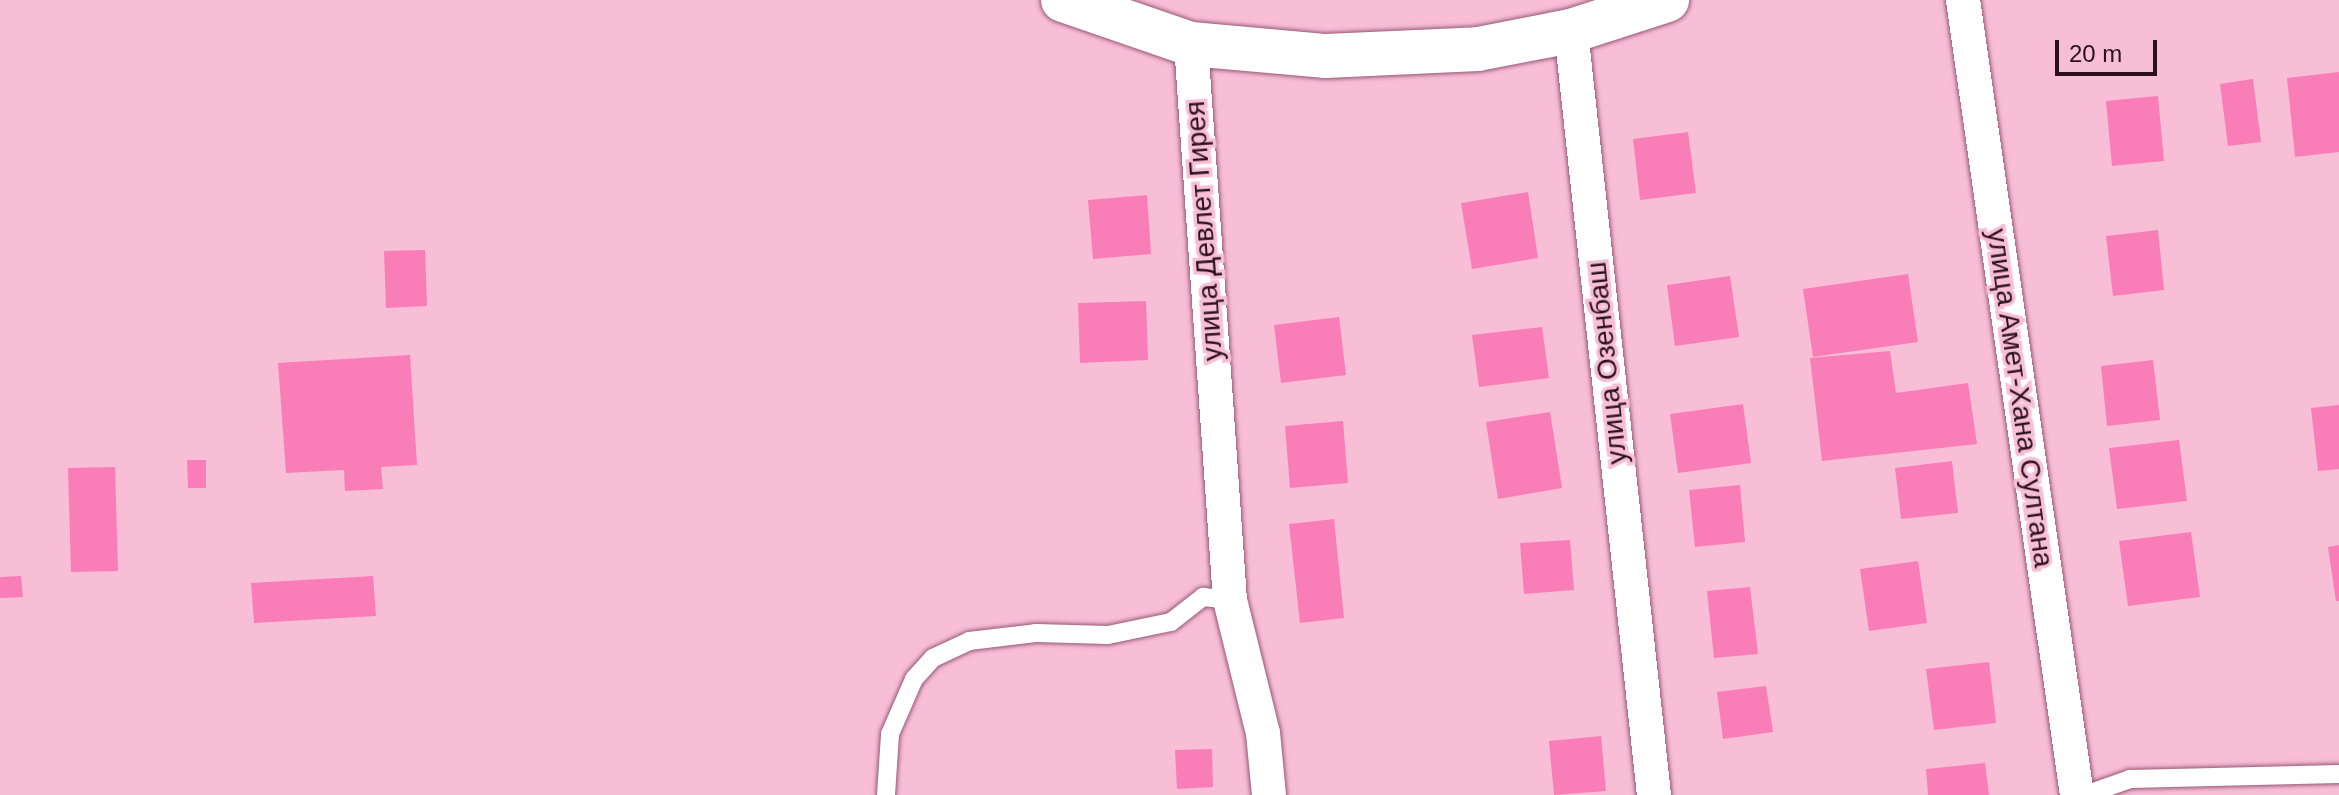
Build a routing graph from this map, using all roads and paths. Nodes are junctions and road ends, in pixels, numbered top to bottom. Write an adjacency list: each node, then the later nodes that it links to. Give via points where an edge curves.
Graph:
1 (1063, 0): 5 (street)
2 (1667, 0): 4 (street)
3 (1963, 0): 11 (street, улица Амет-Хана Султана)
4 (1571, 31): 5 (street, via 1478,49 1326,56); 10 (street, улица Озенбаш)
5 (1191, 44): 6 (street, улица Девлет Гирея)
6 (1230, 600): 8 (lane, via 1203,597 1171,622 1108,635 1036,633 969,641 933,658 914,679 890,734); 9 (street, улица Девлет Гирея, via 1263,733)
7 (2339, 774): 12 (lane, via 2130,779)
8 (886, 795)
9 (1269, 795)
10 (1654, 795)
11 (2077, 795)
12 (2085, 795)

